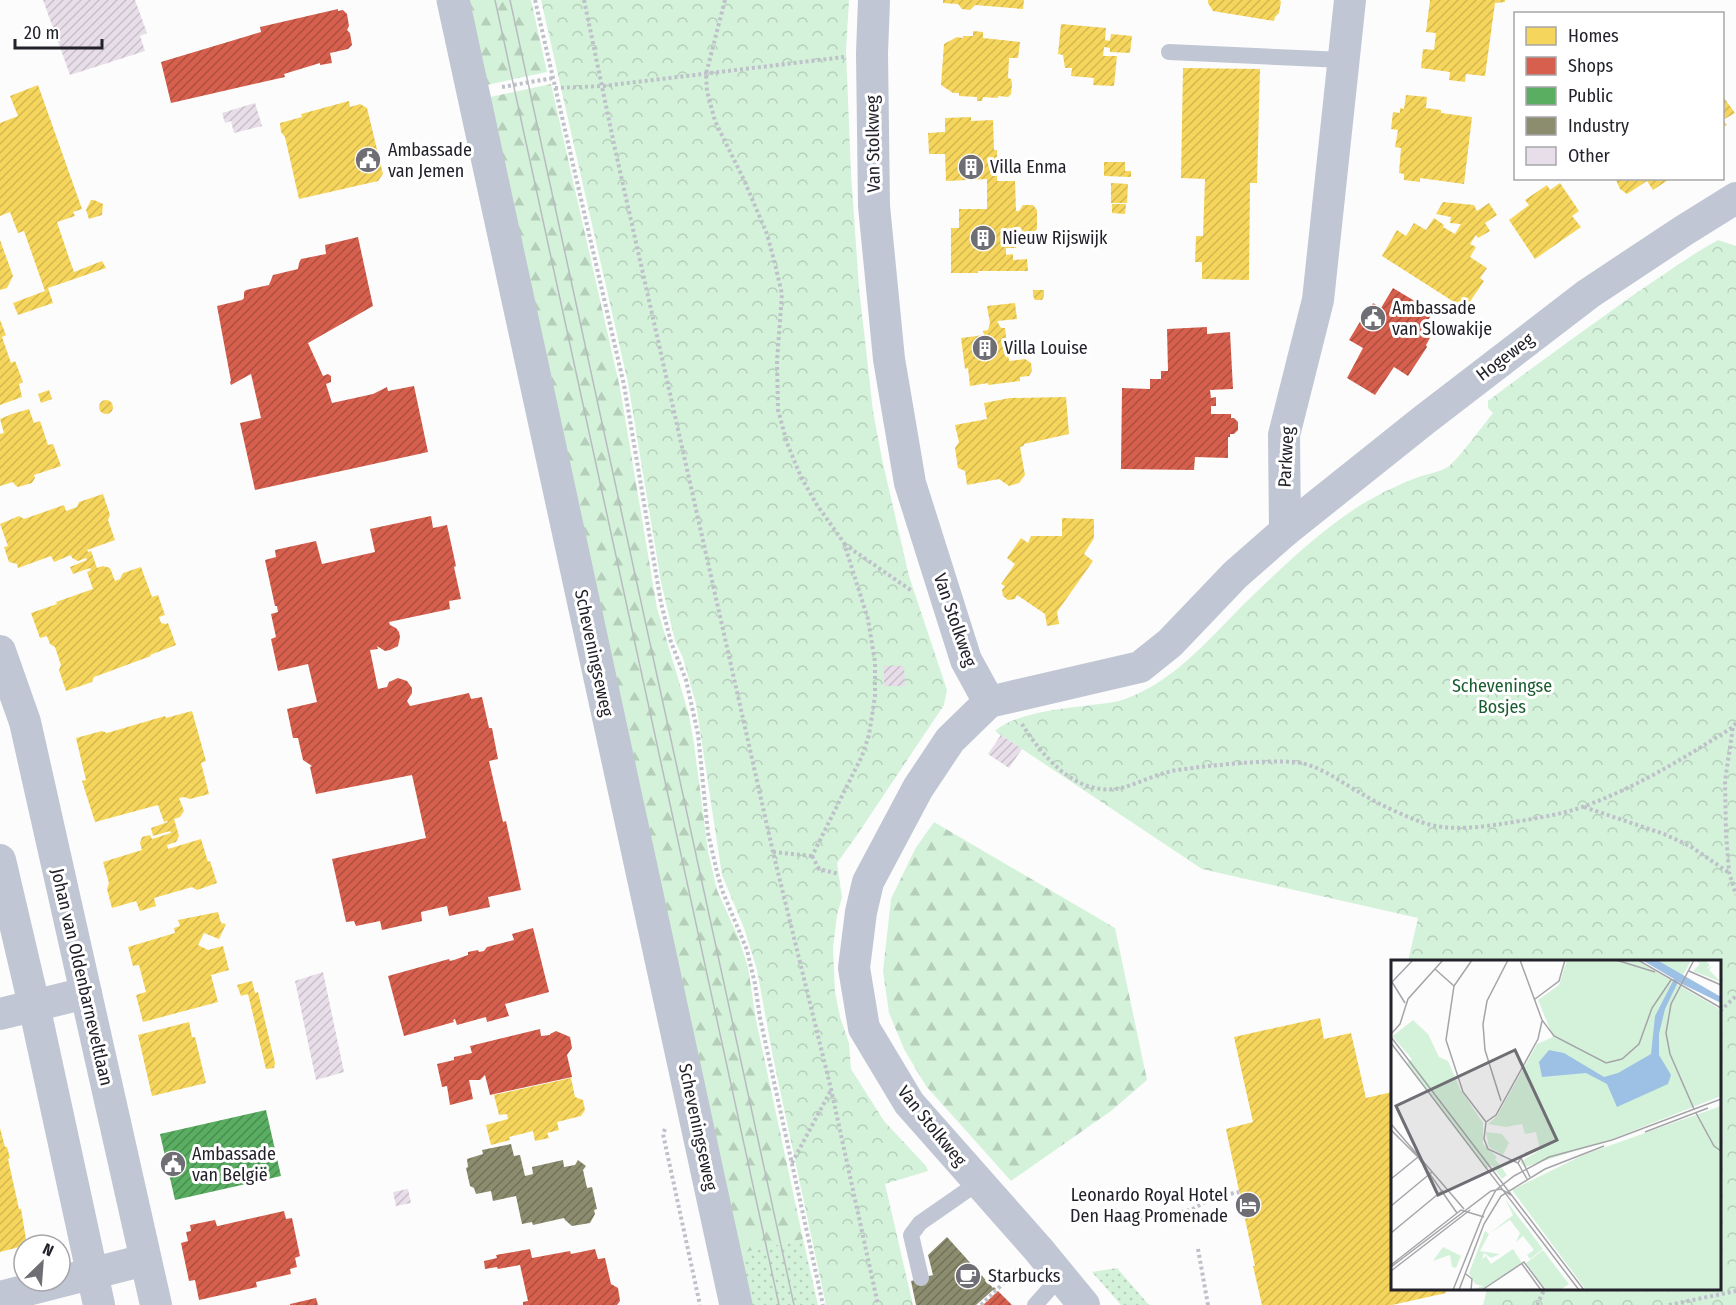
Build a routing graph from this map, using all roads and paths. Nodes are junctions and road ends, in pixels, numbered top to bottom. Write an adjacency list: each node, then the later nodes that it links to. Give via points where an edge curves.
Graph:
1 (453, 0): 47 (street, Scheveningseweg)
2 (535, 0): 12 (path)
3 (584, 0): 11 (path)
4 (725, 0): 10 (path)
5 (874, 0): 8 (street, Van Stolkweg)
6 (1350, 0): 9 (street, Parkweg)
7 (1168, 52): 9 (lane)
8 (872, 53): 10 (path); 16 (street, Van Stolkweg, via 874,206 889,359 910,483)
9 (1343, 60): 14 (street, Parkweg, via 1318,300 1284,435)
10 (706, 74): 11 (path); 15 (path, via 715,121 744,180 776,264 782,294 778,410 787,443 801,477)
11 (603, 86): 12 (path); 22 (path)
12 (555, 88): 32 (path, via 624,385 661,603 686,680 698,734 708,833 722,890 747,950)
13 (1736, 198): 14 (street, Hogeweg, via 1588,294)
14 (1285, 531): 18 (street, via 1235,575 1170,643 1140,667)
15 (844, 543): 16 (path, via 912,591); 22 (path, via 873,644 876,688 868,735 862,756 812,856)
16 (945, 595): 18 (street, Van Stolkweg, via 966,660)
17 (0, 651): 20 (street, Johan van Oldenbarneveltlaan)
18 (989, 702): 21 (path, via 1017,716 1035,745 1063,771 1098,790 1120,788 1169,771 1296,762 1320,769 1422,822 1454,828 1478,828); 33 (street, Van Stolkweg, via 950,740 918,788 868,882 854,968 864,1028 909,1103)
19 (1734, 725): 21 (path, via 1687,756); 24 (path, via 1725,781)
20 (13, 726): 26 (street, Johan van Oldenbarneveltlaan)
21 (1584, 807): 24 (path, via 1664,834)
22 (773, 852): 31 (path)
23 (0, 860): 28 (street)
24 (1729, 872): 25 (path)
25 (1736, 895)
26 (86, 993): 28 (street); 38 (street, Johan van Oldenbarneveltlaan)
27 (1736, 996): 29 (path)
28 (34, 1005): 30 (street); 39 (street)
29 (1721, 1009)
30 (0, 1014)
31 (831, 1089): 32 (path); 49 (path)
32 (792, 1164): 48 (path)
33 (979, 1182): 36 (street, Van Stolkweg); 41 (lane, via 920,1223 911,1236)
34 (1239, 1192): 35 (path, via 1212,1198 1191,1210 1132,1221)
35 (1113, 1209)
36 (1038, 1249): 40 (street, Van Stolkweg); 50 (path)
37 (1198, 1249): 53 (path)
38 (145, 1260): 39 (street); 46 (street, Johan van Oldenbarneveltlaan)
39 (92, 1274): 44 (street); 45 (street)
40 (1061, 1276): 51 (lane); 52 (street, Van Stolkweg)
41 (921, 1278)
42 (1544, 1290): 54 (path)
43 (1736, 1292): 55 (path)
44 (0, 1297)
45 (99, 1305)
46 (156, 1305)
47 (736, 1305)
48 (823, 1305)
49 (878, 1305)
50 (981, 1305)
51 (1035, 1305)
52 (1084, 1305)
53 (1208, 1305)
54 (1537, 1305)
55 (1668, 1305)

